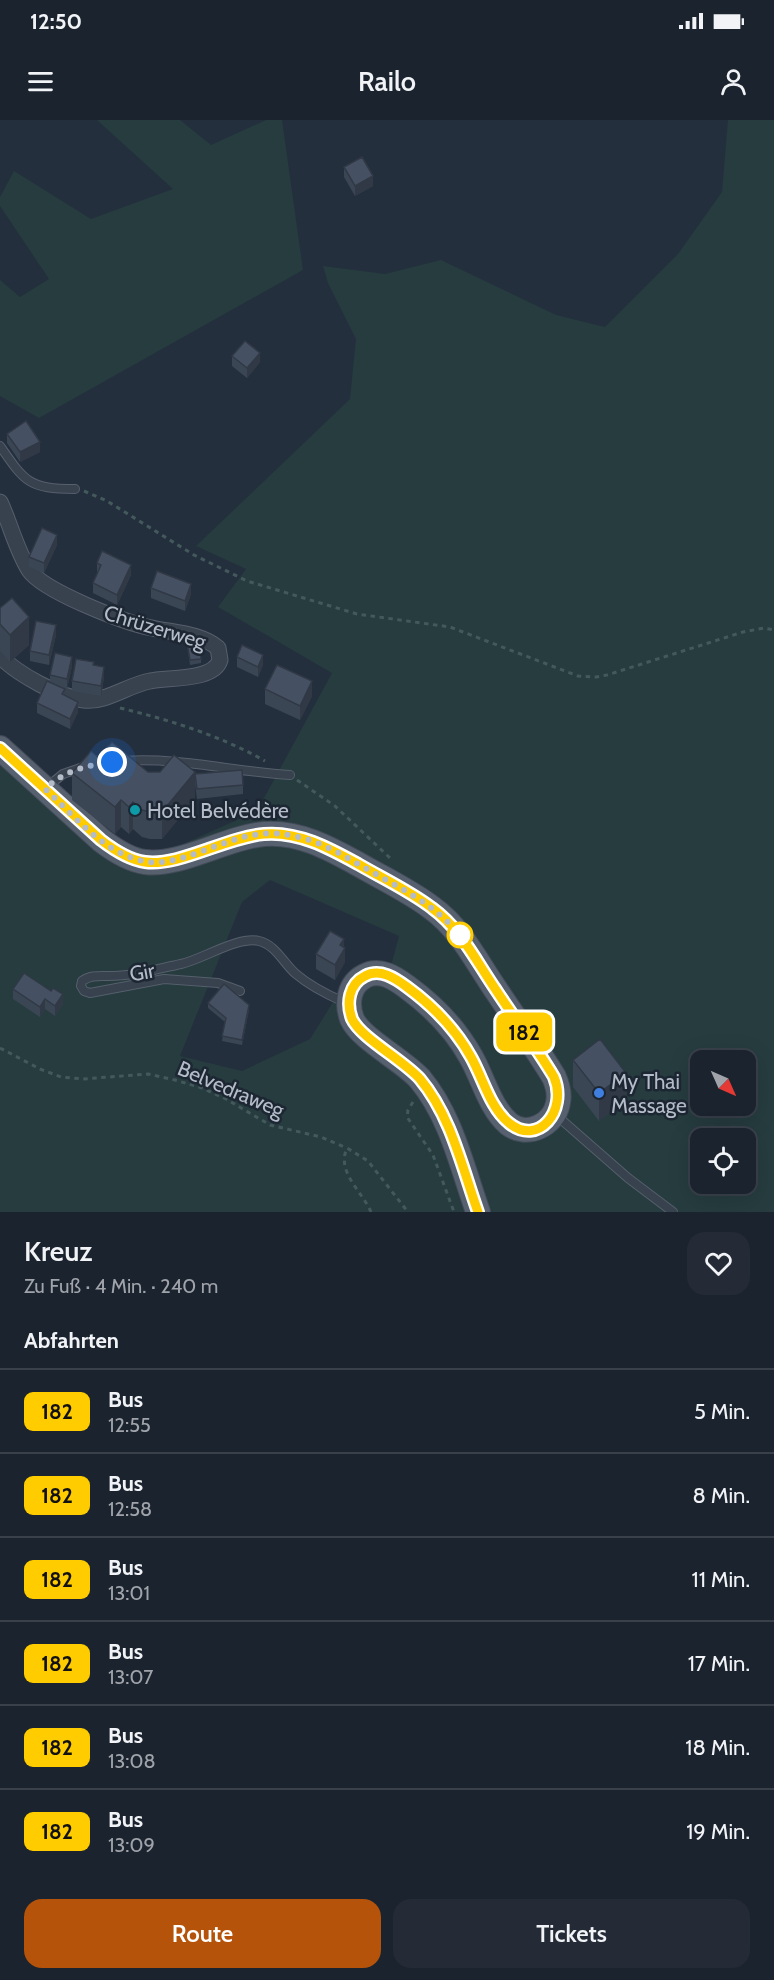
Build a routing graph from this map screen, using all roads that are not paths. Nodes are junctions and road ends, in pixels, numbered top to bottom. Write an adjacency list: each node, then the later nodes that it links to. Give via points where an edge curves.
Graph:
1 (0, 446): 2 (lane, via 21,475 34,485)
2 (75, 489)
3 (0, 502): 4 (street, Chrüzerweg, via 26,564 46,586 128,622 206,640 218,648 220,660 215,669 204,674 144,682 91,700 40,684)
4 (0, 656)
5 (0, 748): 9 (main road)
6 (112, 762): 8 (lane, via 151,759)
7 (101, 764): 9 (lane, via 63,774)
8 (290, 775)
9 (45, 789): 12 (main road, via 101,840 136,860 166,861 254,835 293,836 330,849 432,908 458,932 554,1077 559,1093)
10 (240, 991): 11 (lane, Gir, via 218,982 174,979 90,993 81,986 88,977 184,964 256,940 275,950 301,978)
11 (348, 1003): 12 (main road, via 351,991 363,977 381,973 394,978 425,1001 455,1032 500,1114 512,1126 536,1128); 13 (main road, via 361,1031 412,1071 428,1090 445,1119)
12 (555, 1114): 14 (lane)
13 (477, 1212)
14 (673, 1212)

